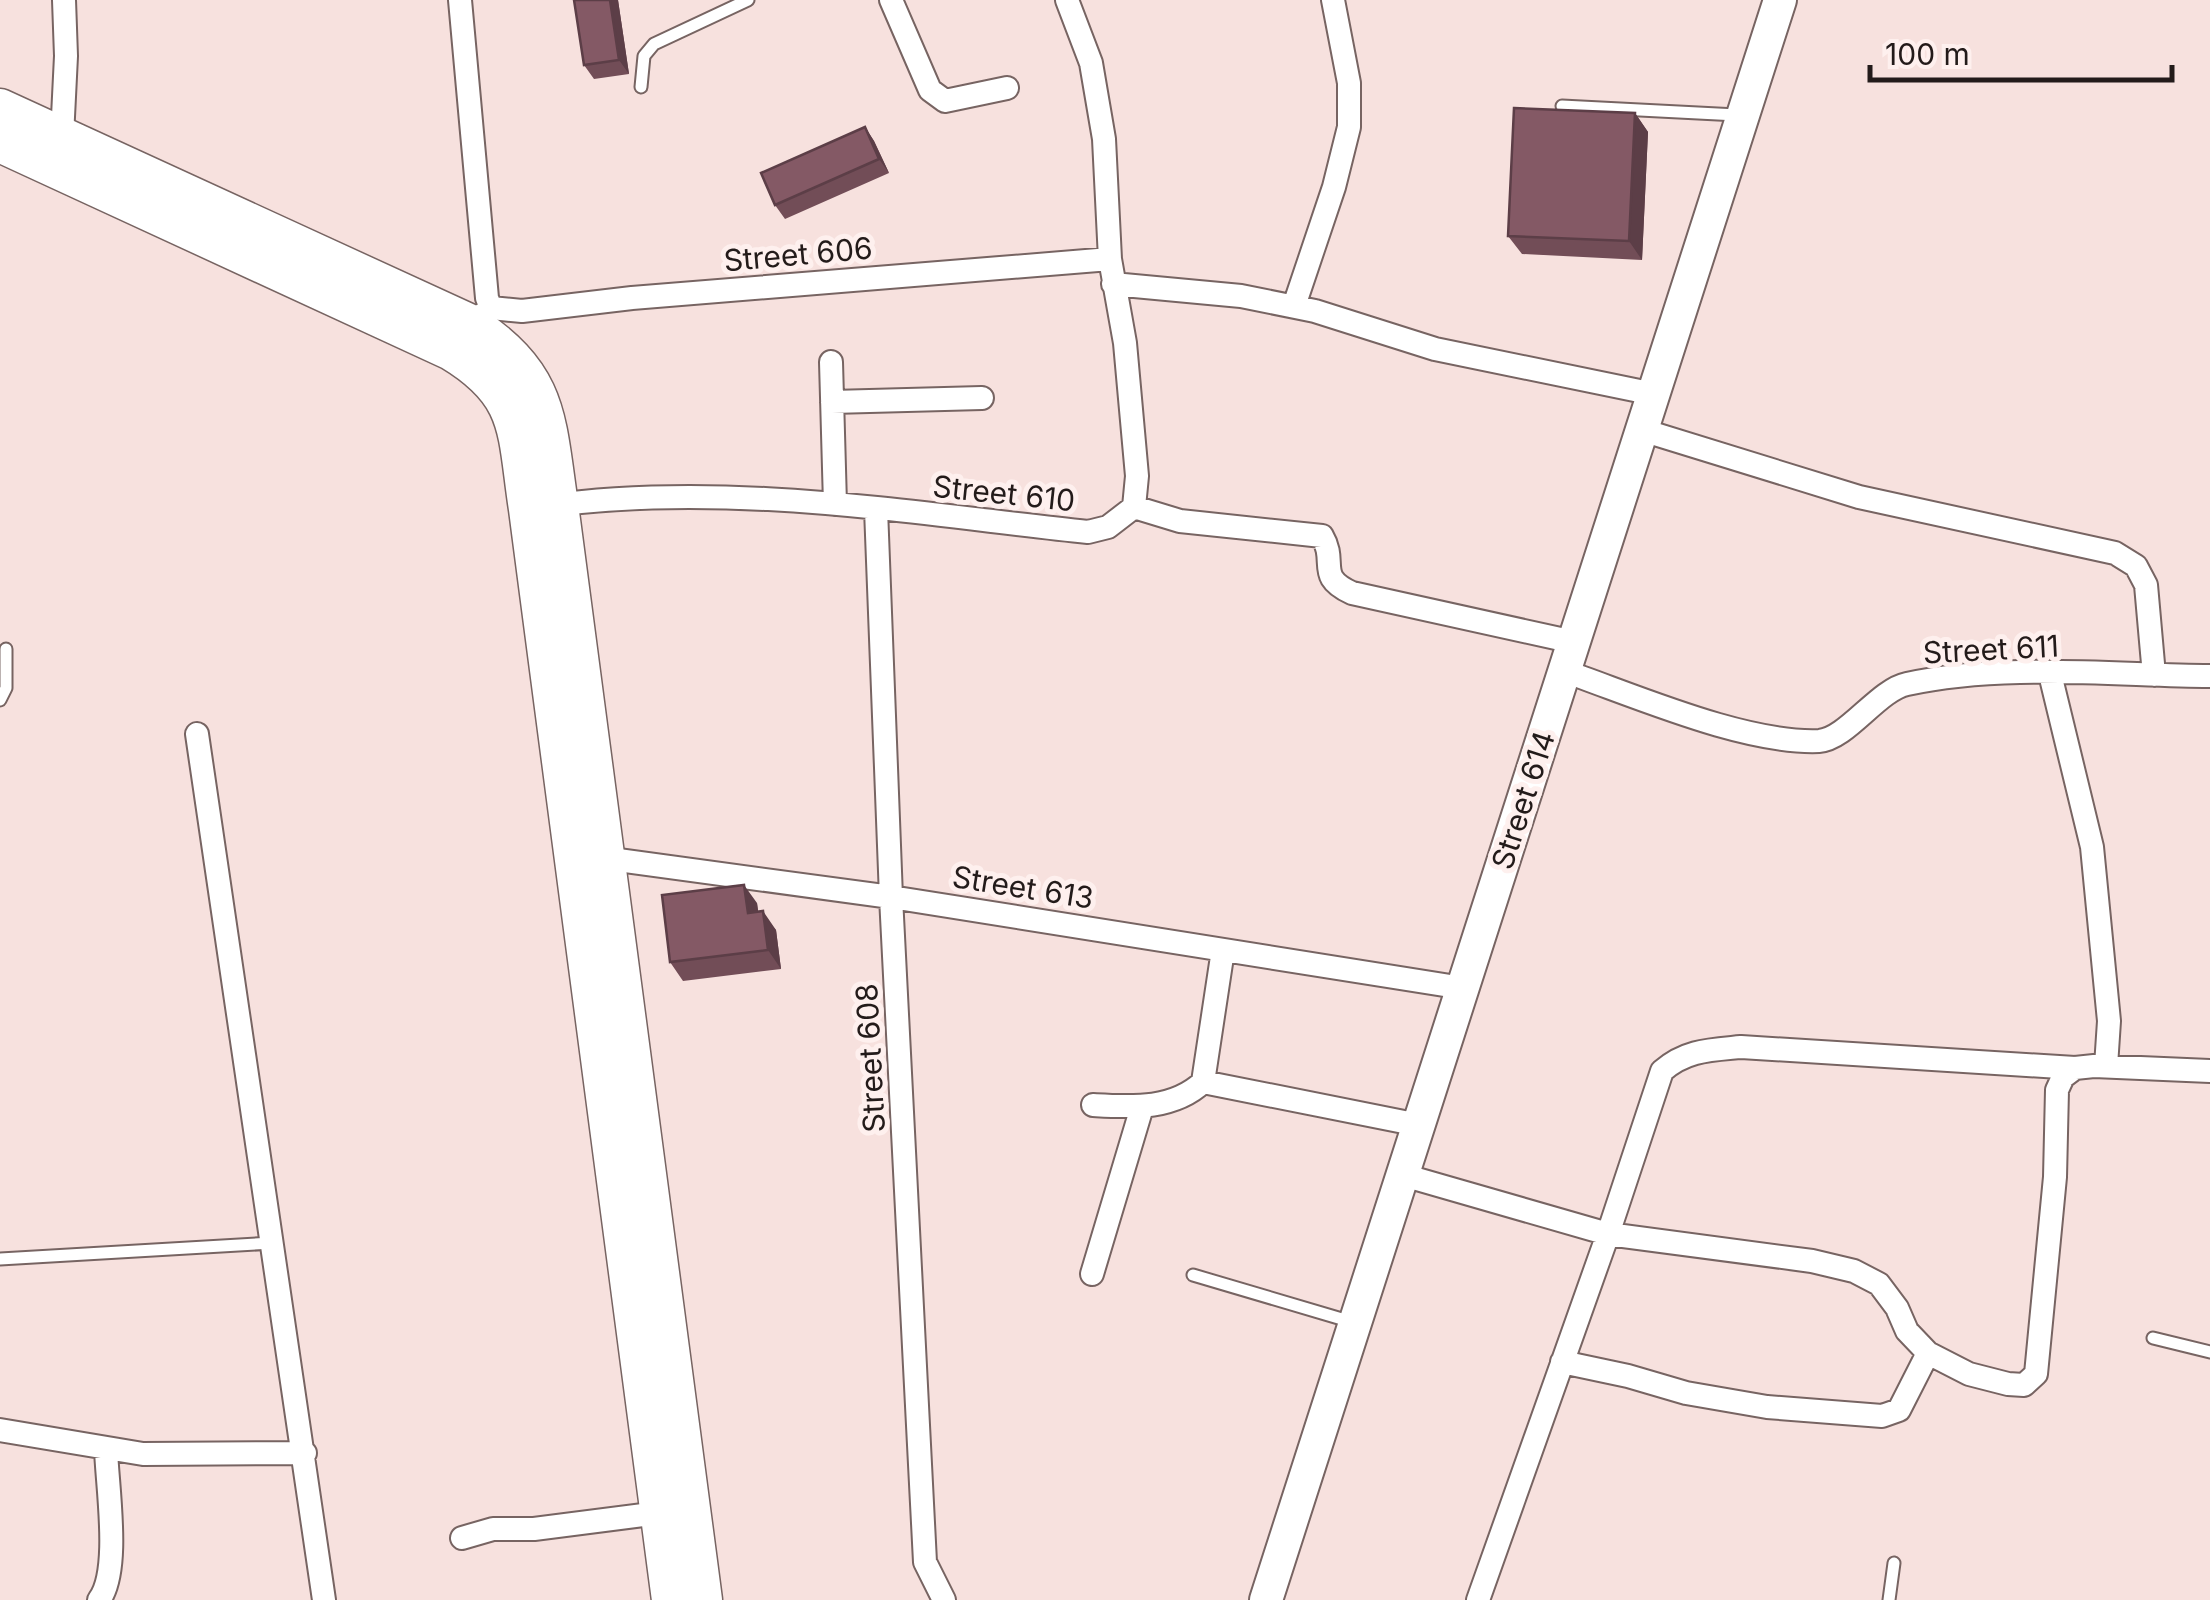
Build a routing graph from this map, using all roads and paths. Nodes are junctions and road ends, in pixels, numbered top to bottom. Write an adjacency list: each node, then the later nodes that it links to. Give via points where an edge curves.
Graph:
1 (64, 0): 13 (street)
2 (460, 0): 18 (street, via 487,298)
3 (748, 0): 8 (lane, via 654,44 644,56)
4 (891, 0): 9 (street, via 930,90 945,100)
5 (1068, 0): 15 (street, via 1092,62)
6 (1333, 0): 17 (street, via 1349,84 1349,127)
7 (1780, 0): 12 (street, Street 614)
8 (641, 88)
9 (1006, 88)
10 (1562, 106): 12 (lane)
11 (0, 108): 13 (main road)
12 (1743, 115): 20 (street, Street 614)
13 (62, 137): 18 (main road)
14 (0, 143): 18 (main road)
15 (1110, 259): 16 (street); 18 (street, Street 606, via 632,298 522,310)
16 (1113, 284): 17 (street); 26 (street, via 1125,344)
17 (1294, 306): 20 (street, via 1435,349)
18 (471, 328): 25 (main road, via 483,372 511,411)
19 (831, 362): 22 (street)
20 (1654, 394): 23 (street, Street 614)
21 (982, 398): 22 (street)
22 (832, 402): 24 (street)
23 (1642, 430): 29 (street, Street 614); 31 (street, via 1858,497 2116,553 2136,566 2146,585)
24 (834, 504): 25 (street, Street 610, via 686,495); 27 (street, Street 610)
25 (544, 507): 35 (main road)
26 (1134, 508): 27 (street, Street 610, via 1088,532); 29 (street, Street 611, via 1180,520 1322,536 1335,585)
27 (876, 509): 36 (street, Street 608)
28 (6, 649): 33 (lane)
29 (1569, 657): 30 (street, Street 611, via 1720,724 1782,741 1826,740 1903,684); 38 (street, Street 614)
30 (2050, 674): 31 (street, Street 611); 39 (street, via 2092,848 2109,1021)
31 (2154, 676): 32 (street, Street 611)
32 (2210, 676)
33 (0, 700)
34 (197, 734): 48 (street)
35 (589, 856): 36 (street, Street 613); 60 (main road); 66 (main road)
36 (891, 896): 37 (street, Street 613); 67 (street, Street 608, via 926,1562)
37 (1222, 950): 38 (street, Street 613); 42 (street)
38 (1463, 988): 45 (street, Street 614)
39 (2106, 1066): 40 (street); 41 (street)
40 (2075, 1068): 47 (street, via 1741,1048 1677,1058 1662,1071); 55 (street, via 2058,1090 2036,1374 2024,1385 2008,1384)
41 (2210, 1071)
42 (1203, 1082): 44 (street, via 1189,1096); 45 (street)
43 (1094, 1105): 44 (street)
44 (1142, 1107): 50 (street)
45 (1418, 1125): 46 (street, Street 614)
46 (1403, 1175): 47 (street); 52 (street, Street 614)
47 (1608, 1234): 55 (street, via 1854,1271 1879,1284); 56 (street)
48 (273, 1242): 49 (lane); 59 (street)
49 (0, 1259)
50 (1092, 1274)
51 (1193, 1275): 52 (lane)
52 (1355, 1323): 68 (street, Street 614)
53 (2153, 1338): 54 (lane)
54 (2210, 1352)
55 (1928, 1353): 56 (street, via 1899,1410 1882,1416 1686,1394)
56 (1562, 1362): 69 (street)
57 (0, 1430): 58 (street)
58 (106, 1449): 59 (street, via 201,1456); 63 (street, via 111,1563)
59 (305, 1453): 64 (street)
60 (659, 1513): 61 (street, via 493,1529); 65 (main road)
61 (462, 1538)
62 (1894, 1564): 70 (lane)
63 (99, 1600)
64 (324, 1600)
65 (671, 1600)
66 (703, 1600)
67 (944, 1600)
68 (1266, 1600)
69 (1478, 1600)
70 (1889, 1600)

